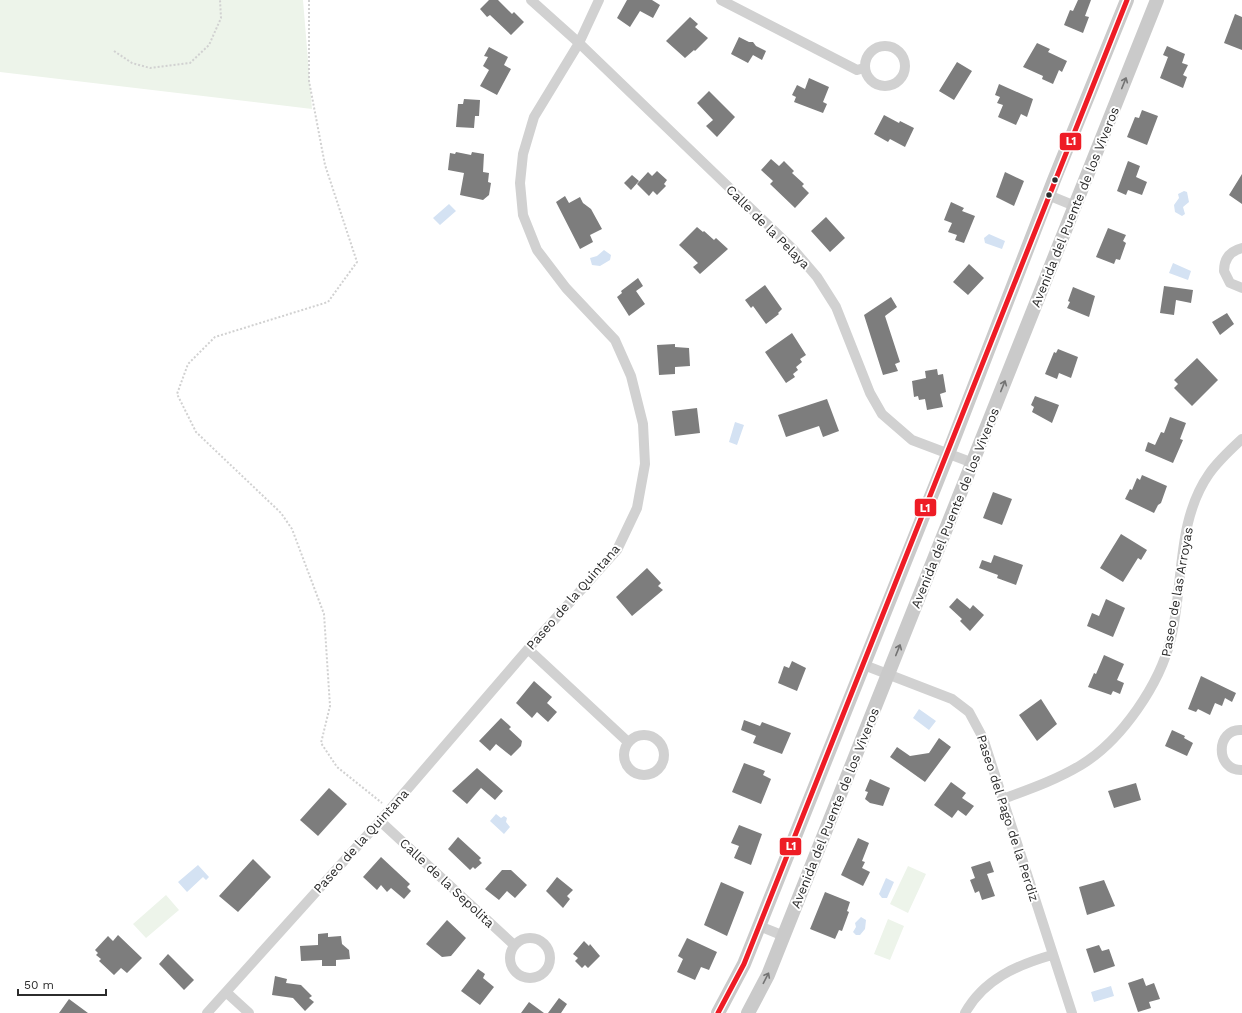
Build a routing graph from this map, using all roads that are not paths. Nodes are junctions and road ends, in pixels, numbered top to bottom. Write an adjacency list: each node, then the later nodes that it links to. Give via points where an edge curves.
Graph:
1 (532, 0): 6 (street, Calle de la Pelaya)
2 (599, 0): 6 (street, Paseo de la Quintana)
3 (721, 0): 7 (street, via 857,70)
4 (1127, 0): 8 (street, Avenida del Puente de los Viveros)
5 (1157, 0): 9 (street, Avenida del Puente de los Viveros, one-way to 5)
6 (579, 43): 13 (street, Calle de la Pelaya, via 793,249 817,277 836,307 870,393 882,414 912,440); 15 (street, Paseo de la Quintana, via 534,117 523,154 520,183 523,215 537,250 566,288 615,340 631,376 643,424 645,464 637,508 617,550)
7 (864, 68): 7 (street, via 875,84 887,86 903,75 905,63 898,50 886,45 878,46 867,54)
8 (1048, 195): 9 (street); 13 (street, Avenida del Puente de los Viveros)
9 (1075, 206): 14 (street, Avenida del Puente de los Viveros, one-way to 9)
10 (1242, 248): 11 (street, via 1231,252 1227,257 1224,271 1230,284)
11 (1242, 288)
12 (1242, 439): 21 (street, Paseo de las Arroyas, via 1208,475 1193,506 1186,536 1172,636 1163,666 1150,692 1114,738 1082,765 1048,782)
13 (948, 454): 14 (street, Calle de la Pelaya); 16 (street, Avenida del Puente de los Viveros)
14 (973, 464): 17 (street, Avenida del Puente de los Viveros, one-way to 14)
15 (528, 649): 19 (street); 22 (street, Paseo de la Quintana)
16 (864, 664): 17 (street, Paseo del Pago de la Perdiz); 23 (street, Avenida del Puente de los Viveros)
17 (888, 674): 21 (street, Paseo del Pago de la Perdiz, via 952,699 969,712 983,738); 24 (street, Avenida del Puente de los Viveros)
18 (1242, 730): 20 (street, via 1227,734 1221,746 1227,765)
19 (628, 742): 19 (street, via 623,754 627,766 632,771 638,774 651,774 661,766 664,753 659,741 653,737 640,735)
20 (1242, 770)
21 (1003, 799): 26 (street, Paseo del Pago de la Perdiz)
22 (380, 821): 25 (street, Calle de la Sepolita); 27 (street, Paseo de la Quintana)
23 (759, 926): 24 (street); 30 (street, Avenida del Puente de los Viveros, via 744,964)
24 (784, 936): 31 (street, Avenida del Puente de los Viveros, one-way to 24, via 768,975)
25 (514, 944): 25 (street, via 509,957 517,974 523,977 536,977 547,969 550,956 544,944 532,938)
26 (1052, 955): 32 (street, via 1024,963 998,976 970,1004); 33 (street, Paseo del Pago de la Perdiz)
27 (226, 992): 28 (street, Paseo de la Quintana); 29 (street)
28 (207, 1013)
29 (249, 1013)
30 (718, 1013)
31 (748, 1013)
32 (965, 1013)
33 (1072, 1013)

